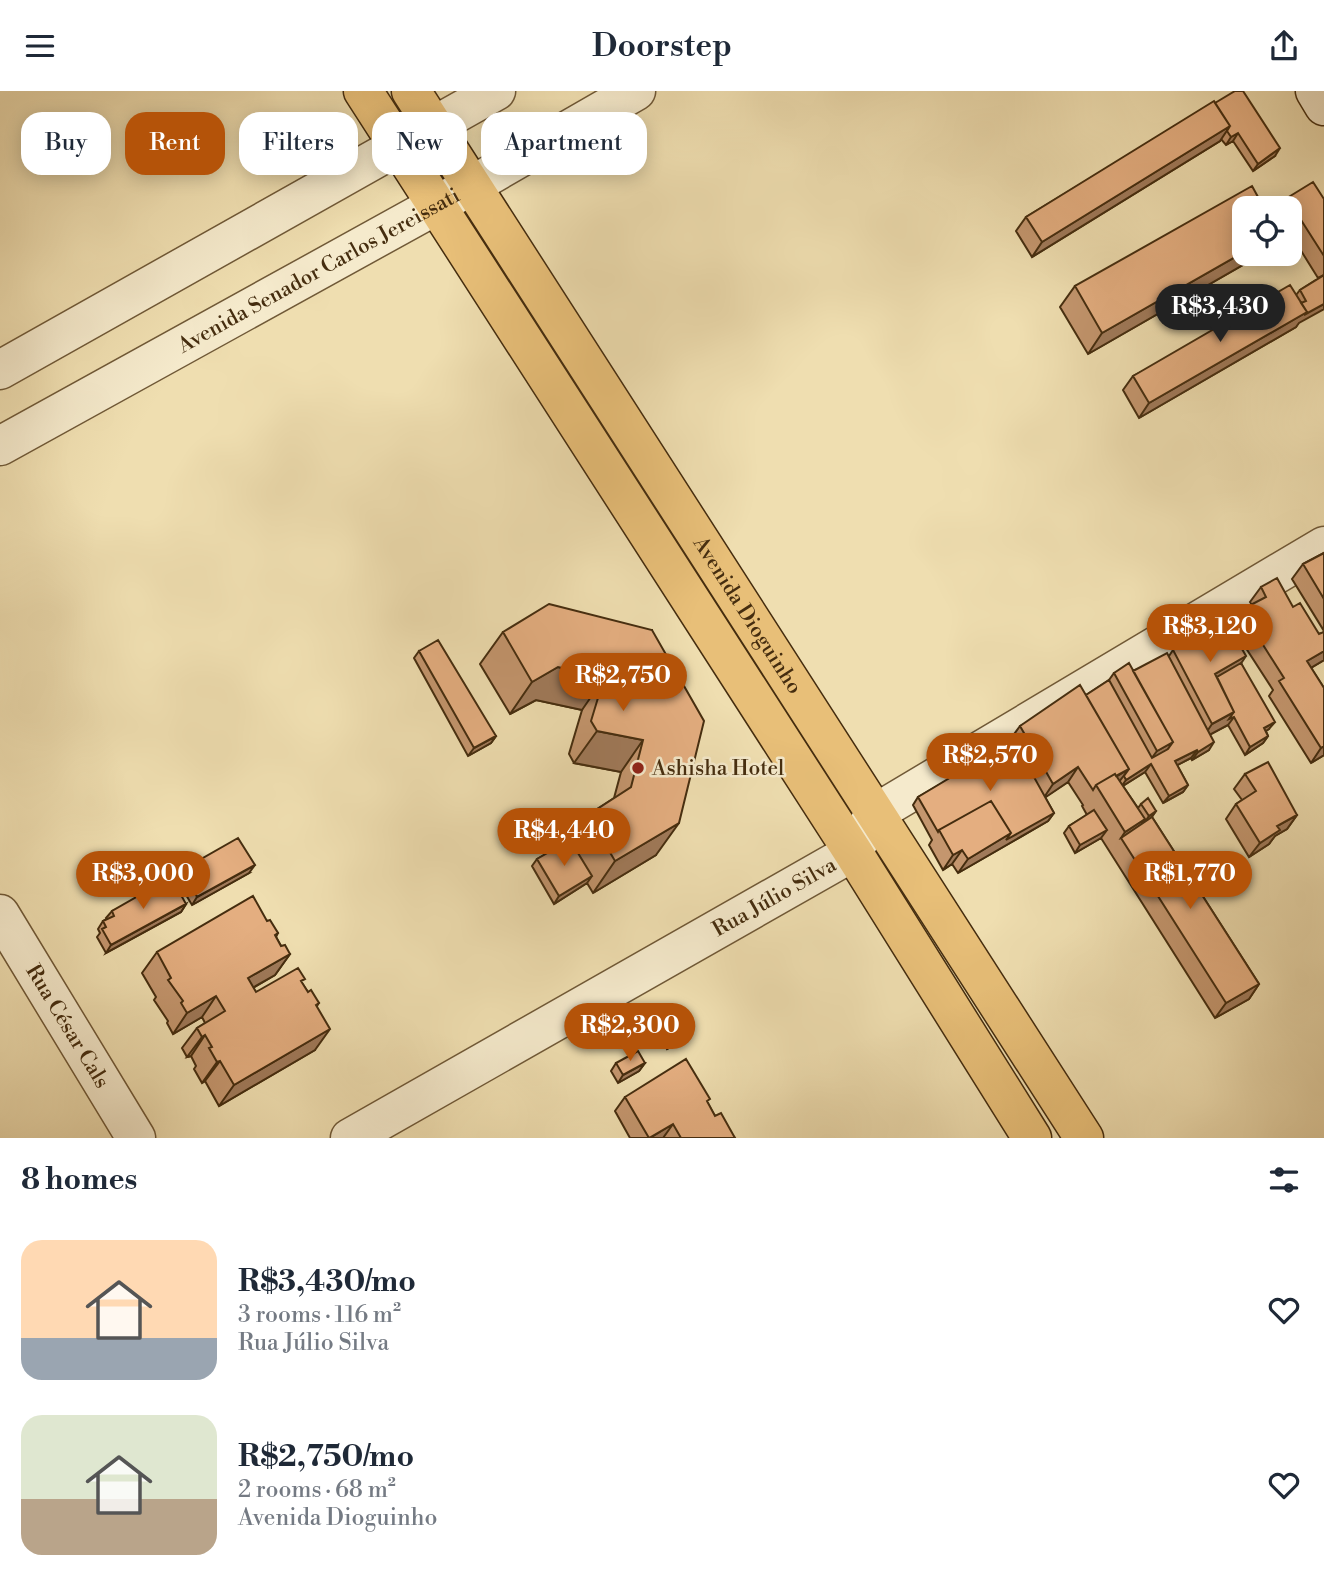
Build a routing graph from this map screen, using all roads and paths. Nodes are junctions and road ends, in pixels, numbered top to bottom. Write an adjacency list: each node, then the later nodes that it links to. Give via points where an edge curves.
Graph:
1 (363, 91): 7 (main road, Avenida Dioguinho)
2 (411, 91): 8 (main road, Avenida Dioguinho)
3 (496, 91): 9 (street)
4 (636, 91): 13 (street, Avenida Senador Carlos Jereissati)
5 (1315, 91): 6 (street)
6 (1324, 106)
7 (376, 112)
8 (424, 112)
9 (460, 112)
10 (372, 162): 15 (street)
11 (416, 175): 14 (main road, Avenida Dioguinho)
12 (465, 175): 13 (main road, Avenida Dioguinho)
13 (471, 185): 14 (street, Avenida Senador Carlos Jereissati); 18 (main road, Avenida Dioguinho)
14 (434, 205): 16 (street, Avenida Senador Carlos Jereissati); 19 (main road, Avenida Dioguinho)
15 (0, 370)
16 (0, 446)
17 (1324, 546): 18 (street)
18 (874, 814): 19 (street, Rua Júlio Silva); 24 (main road, Avenida Dioguinho)
19 (853, 852): 22 (street, Rua Júlio Silva); 23 (main road, Avenida Dioguinho)
20 (0, 914): 21 (street, Rua César Cals)
21 (136, 1138)
22 (350, 1138)
23 (1032, 1138)
24 (1084, 1138)

